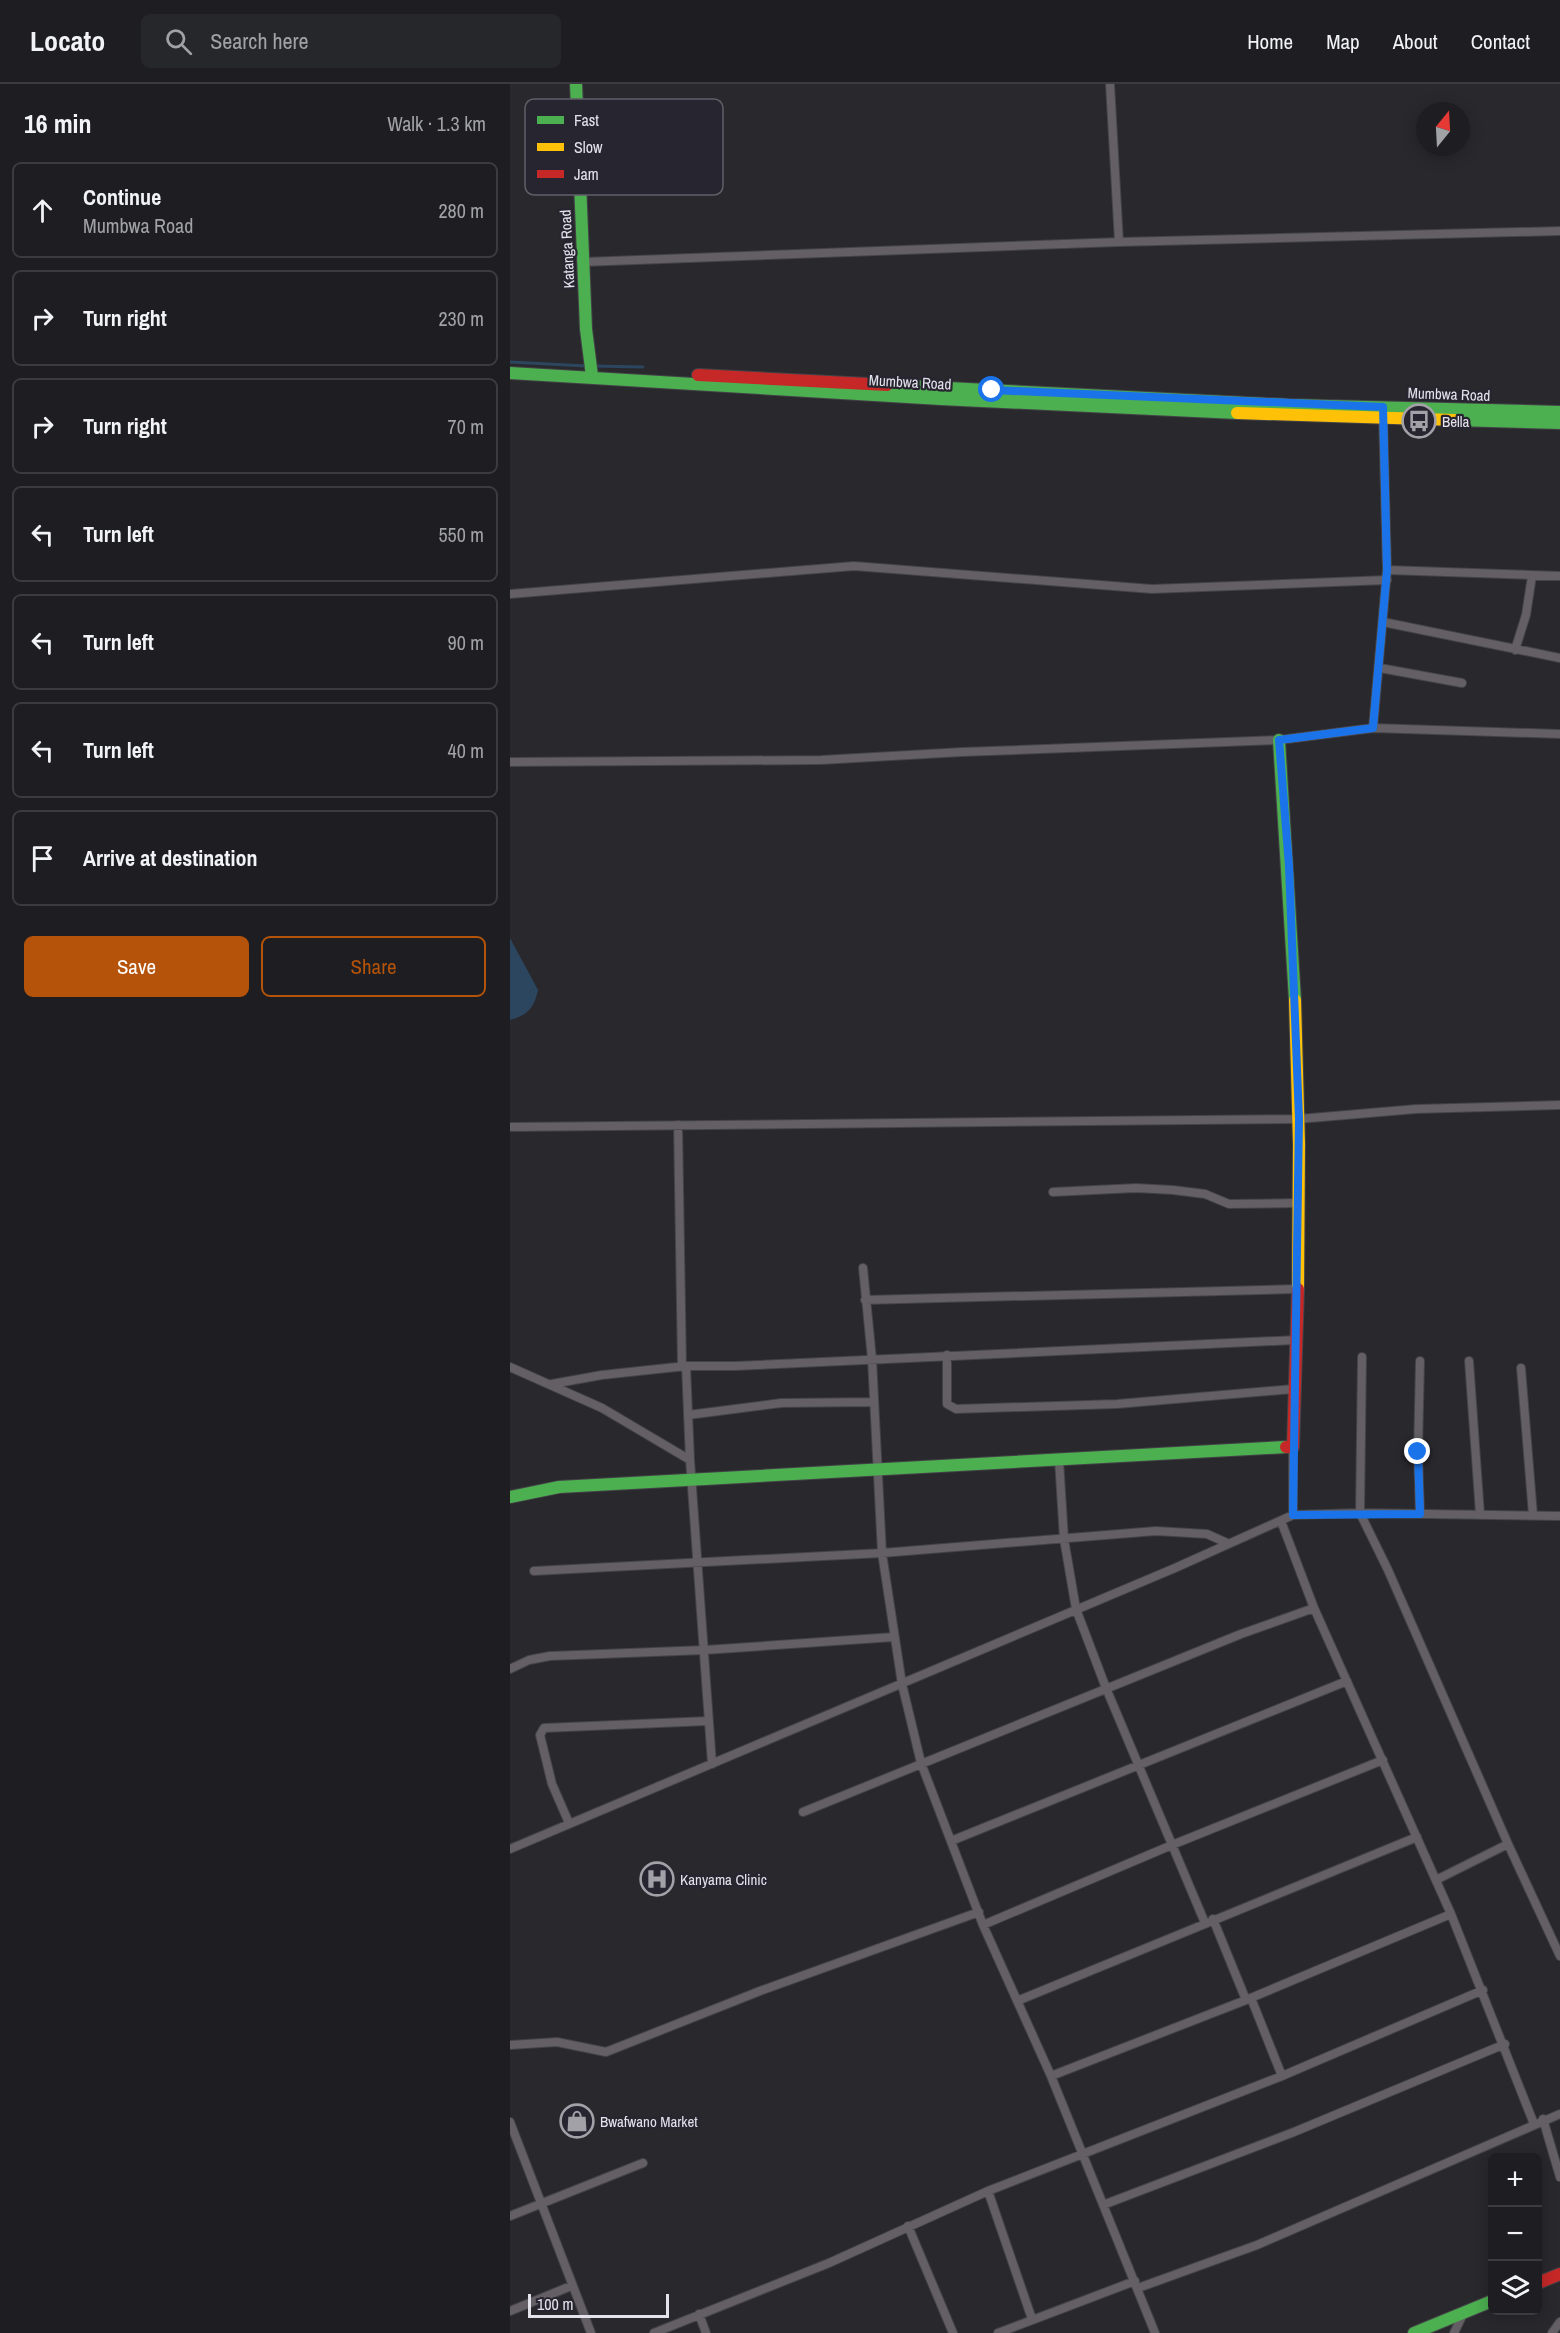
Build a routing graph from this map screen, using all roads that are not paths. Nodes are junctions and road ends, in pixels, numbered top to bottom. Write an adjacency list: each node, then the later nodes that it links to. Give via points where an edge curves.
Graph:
1 (576, 84): 3 (street, Katanga Road)
2 (1110, 84): 6 (street)
3 (577, 99)
4 (580, 195): 7 (street, Katanga Road)
5 (1560, 231): 6 (street)
6 (1119, 242): 7 (street)
7 (583, 262): 9 (street, Katanga Road)
8 (510, 364): 9 (street, Mumbwa Road)
9 (592, 372): 10 (street, Mumbwa Road); 12 (street, Mumbwa Road, via 941,399)
10 (510, 373)
11 (1560, 412): 12 (street, Mumbwa Road)
12 (1383, 413): 13 (street, Mumbwa Road); 14 (street)
13 (1560, 423)
14 (1387, 570): 15 (street); 17 (street)
15 (1532, 576): 16 (street); 20 (street)
16 (1560, 576)
17 (1386, 580): 18 (street, via 1152,589 854,566); 19 (street)
18 (510, 594)
19 (1383, 622): 20 (street); 22 (street)
20 (1515, 650): 21 (street)
21 (1560, 658)
22 (1380, 668): 23 (street); 24 (street)
23 (1462, 682)
24 (1373, 728): 25 (street); 26 (street)
25 (1560, 734)
26 (1279, 740): 27 (street, via 822,760); 29 (street, via 1289,866)
27 (510, 762)
28 (1560, 1106): 29 (street, via 1416,1109)
29 (1299, 1119): 30 (street); 33 (street)
30 (678, 1125): 31 (street); 43 (street)
31 (510, 1127)
32 (1053, 1192): 33 (street, via 1163,1190 1205,1194 1229,1204)
33 (1299, 1203): 35 (street)
34 (863, 1268): 36 (street)
35 (1297, 1289): 36 (street); 37 (street)
36 (866, 1300): 40 (street)
37 (1296, 1340): 38 (street); 49 (street)
38 (947, 1355): 40 (street); 49 (street, via 948,1404 956,1409 1117,1404)
39 (1362, 1357): 58 (street)
40 (872, 1359): 43 (street); 50 (street)
41 (1420, 1361): 59 (street)
42 (1469, 1361): 60 (street)
43 (684, 1366): 48 (street); 51 (street)
44 (510, 1367): 46 (street)
45 (1521, 1368): 62 (street)
46 (521, 1371): 47 (street); 48 (street)
47 (510, 1373)
48 (552, 1384): 53 (street, via 624,1420)
49 (1293, 1389): 52 (street)
50 (874, 1402): 51 (street, via 781,1403); 55 (street)
51 (688, 1415): 53 (street)
52 (1293, 1447): 54 (street); 61 (street)
53 (690, 1460): 56 (street)
54 (1059, 1460): 55 (street); 65 (street)
55 (877, 1468): 56 (street); 67 (street)
56 (693, 1479): 57 (street, via 559,1487); 68 (street)
57 (510, 1497)
58 (1360, 1513): 59 (street); 61 (street); 87 (street)
59 (1420, 1514): 60 (street)
60 (1480, 1514): 62 (street)
61 (1293, 1515): 64 (street)
62 (1533, 1515): 63 (street)
63 (1560, 1516)
64 (1281, 1521): 66 (street); 70 (street)
65 (1064, 1539): 66 (street, via 1189,1532 1207,1534); 67 (street); 71 (street)
66 (1227, 1544): 71 (street)
67 (882, 1553): 68 (street); 72 (street)
68 (698, 1564): 69 (street); 73 (street)
69 (534, 1571)
70 (1314, 1608): 75 (street); 77 (street)
71 (1076, 1610): 76 (street); 77 (street)
72 (894, 1636): 73 (street); 76 (street)
73 (705, 1650): 74 (street, via 550,1656); 78 (street)
74 (510, 1669)
75 (1347, 1681): 79 (street); 82 (street)
76 (902, 1684): 80 (street); 81 (street)
77 (1106, 1688): 80 (street); 82 (street)
78 (708, 1721): 81 (street); 84 (street, via 544,1728 540,1735 552,1784)
79 (1383, 1760): 85 (street); 88 (street)
80 (921, 1763): 83 (street); 86 (street)
81 (712, 1764): 84 (street)
82 (1140, 1765): 86 (street); 88 (street)
83 (803, 1812)
84 (569, 1823): 89 (street)
85 (1417, 1837): 90 (street); 93 (street)
86 (951, 1840): 91 (street)
87 (1508, 1844): 90 (street); 95 (street)
88 (1172, 1845): 93 (street); 94 (street)
89 (510, 1849)
90 (1436, 1880): 92 (street)
91 (979, 1912): 94 (street); 100 (street, via 606,2052 557,2042)
92 (1451, 1914): 96 (street); 97 (street)
93 (1209, 1921): 97 (street); 98 (street)
94 (983, 1925): 98 (street)
95 (1560, 1956)
96 (1483, 1990): 99 (street); 102 (street)
97 (1248, 1999): 101 (street); 102 (street)
98 (1017, 2001): 101 (street)
99 (1505, 2044): 106 (street); 112 (street, via 1294,2132)
100 (510, 2045)
101 (1051, 2076): 107 (street)
102 (1282, 2076): 107 (street)
103 (1560, 2114): 104 (street)
104 (1544, 2119): 106 (street); 109 (street)
105 (510, 2122): 111 (street)
106 (1534, 2124): 117 (street, via 1267,2241)
107 (1082, 2153): 110 (street); 112 (street)
108 (643, 2163): 111 (street)
109 (1560, 2177)
110 (988, 2191): 114 (street); 123 (street)
111 (540, 2203): 113 (street); 118 (street)
112 (1102, 2205): 117 (street)
113 (510, 2217)
114 (908, 2226): 122 (street); 128 (street)
115 (1560, 2274): 116 (street)
116 (1542, 2281)
117 (1137, 2285): 123 (street); 130 (street)
118 (571, 2286): 120 (street); 125 (street)
119 (1488, 2303): 121 (street)
120 (510, 2311)
121 (1465, 2312): 131 (street); 132 (street)
122 (699, 2314): 126 (street); 127 (street)
123 (1032, 2319): 129 (street)
124 (1560, 2322): 133 (street)
125 (591, 2333)
126 (654, 2333)
127 (706, 2333)
128 (953, 2333)
129 (999, 2333)
130 (1155, 2333)
131 (1414, 2333)
132 (1454, 2333)
133 (1552, 2333)

